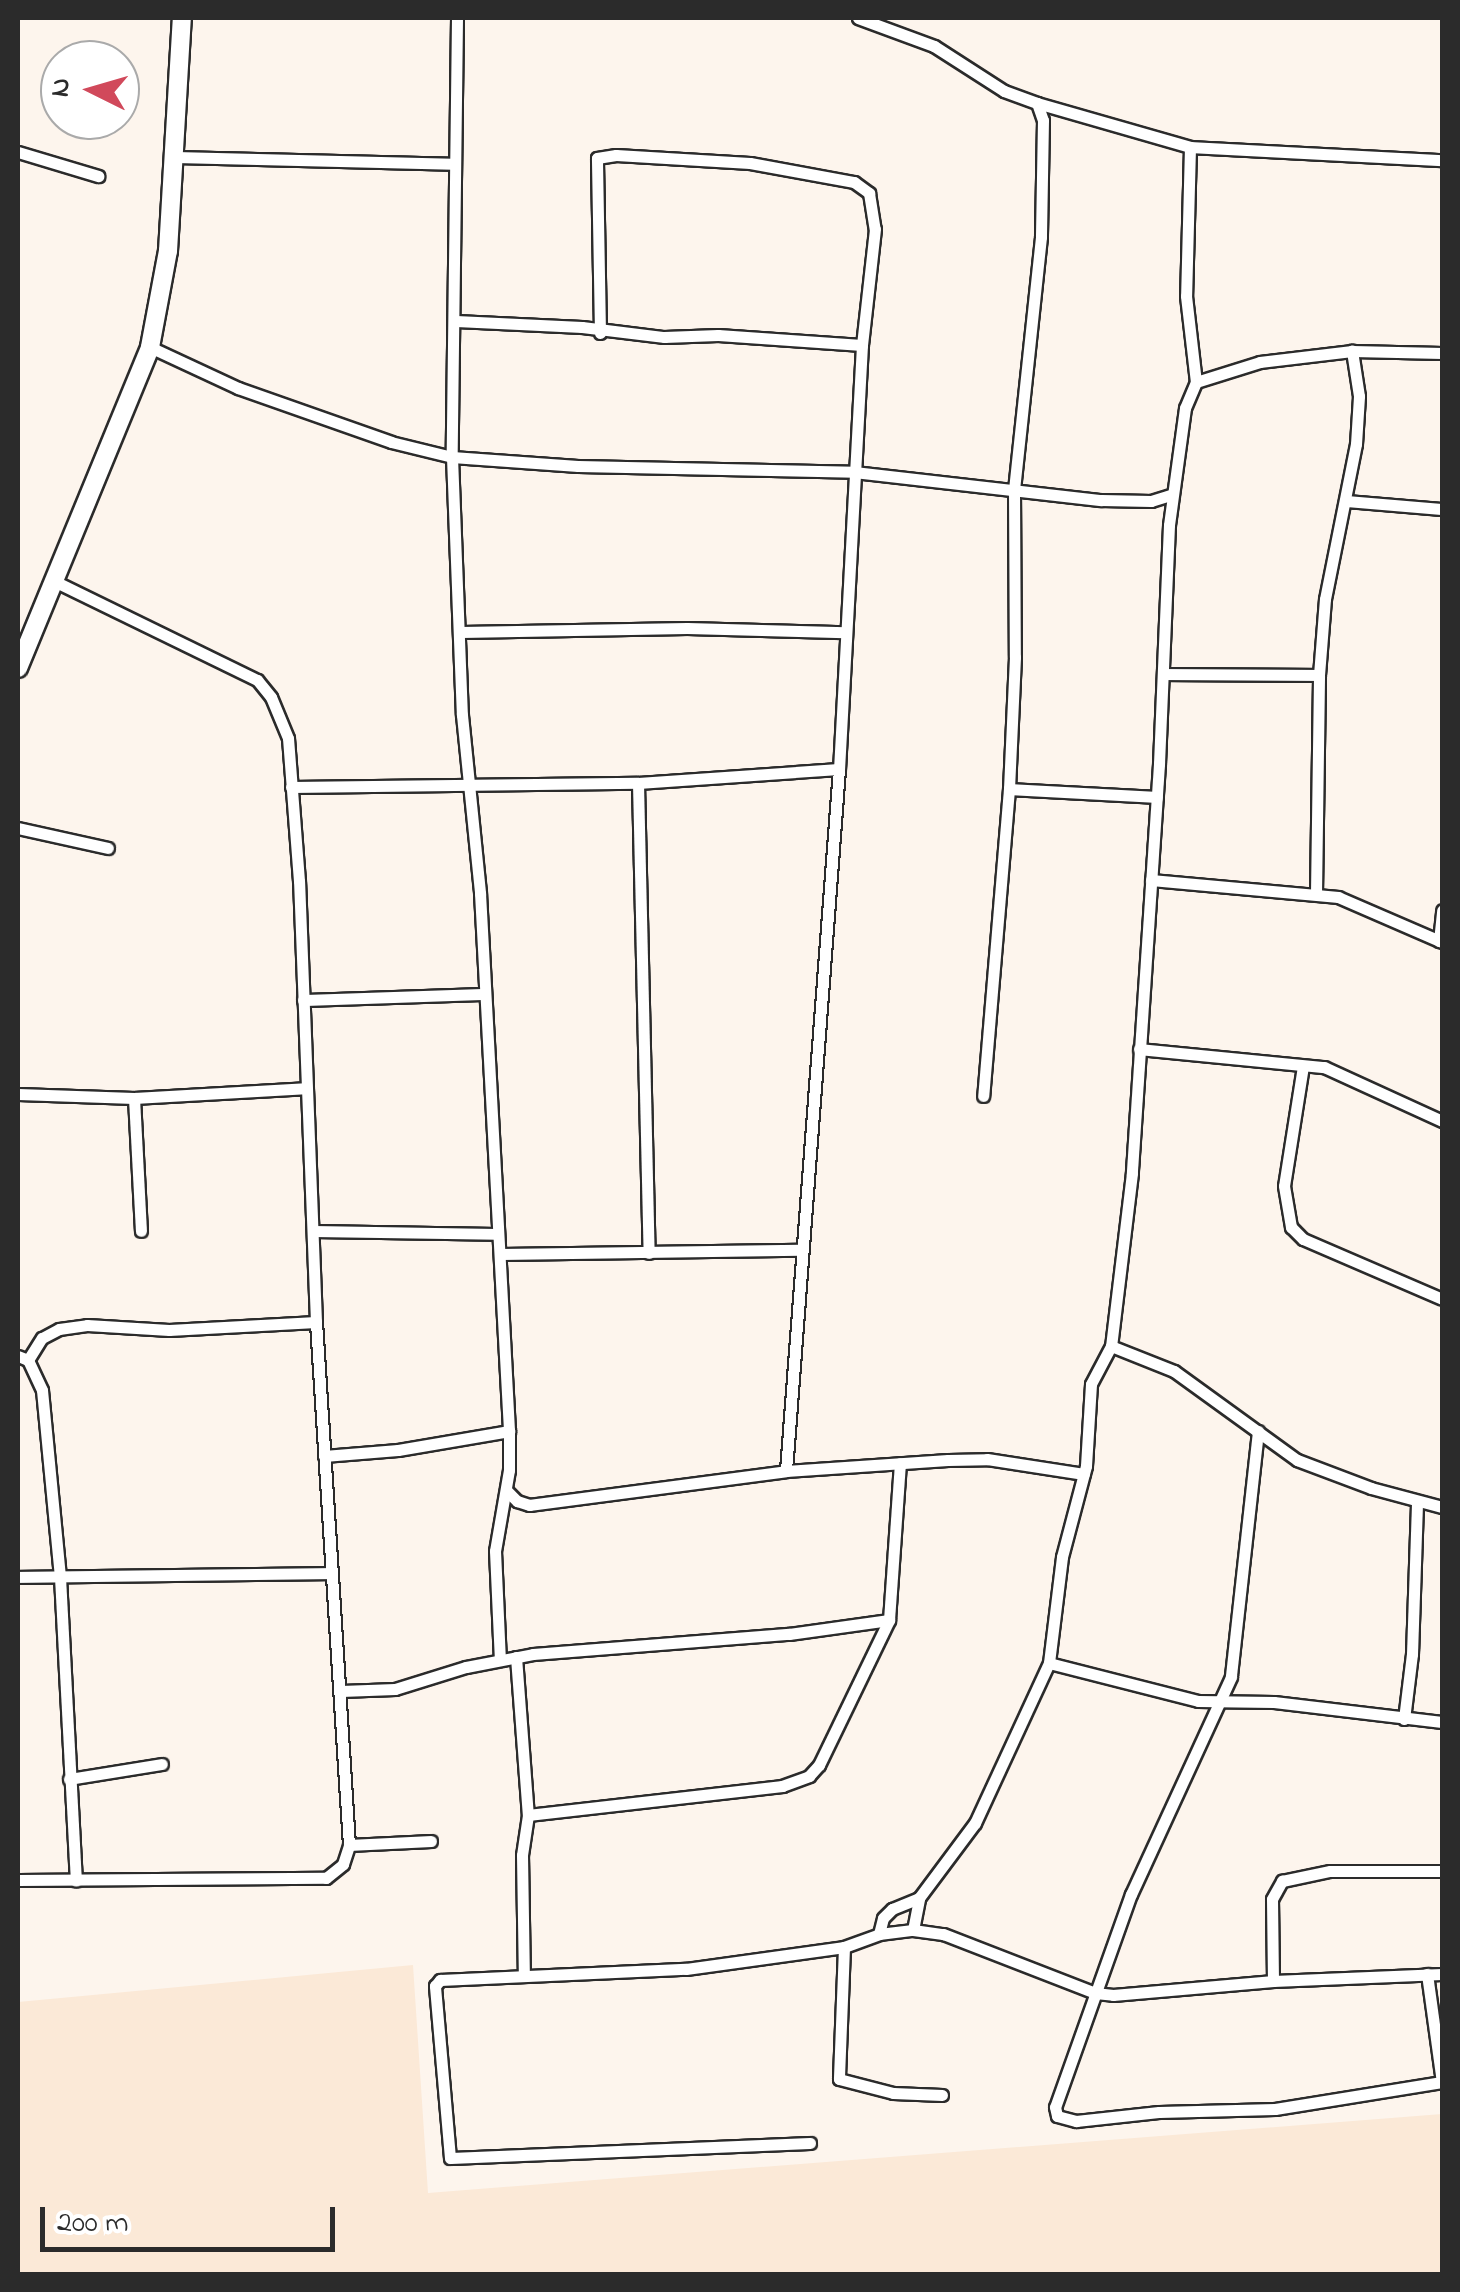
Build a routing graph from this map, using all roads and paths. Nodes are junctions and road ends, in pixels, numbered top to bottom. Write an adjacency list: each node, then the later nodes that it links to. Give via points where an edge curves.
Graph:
1 (182, 18): 7 (street)
2 (457, 18): 9 (street)
3 (858, 18): 4 (street, via 934,46 1004,91)
4 (1036, 103): 5 (street); 20 (street, via 1043,120 1041,237)
5 (1190, 146): 8 (street); 17 (street, via 1186,296)
6 (18, 152): 10 (street)
7 (176, 156): 9 (street); 14 (street)
8 (1442, 160)
9 (452, 164): 11 (street)
10 (98, 176)
11 (456, 320): 12 (street); 18 (street)
12 (600, 333): 13 (street); 13 (street, via 597,158 616,155 750,164 854,182 869,194 875,229)
13 (862, 346): 19 (street)
14 (150, 347): 18 (street, via 238,388); 24 (street)
15 (1352, 351): 16 (street); 17 (street, via 1260,362); 22 (street, via 1359,396)
16 (1442, 353)
17 (1196, 382): 21 (street, via 1185,408)
18 (452, 457): 19 (street); 25 (street)
19 (854, 472): 20 (street); 26 (street)
20 (1014, 490): 21 (street, via 1151,502); 34 (street)
21 (1171, 495): 28 (street)
22 (1346, 502): 23 (street); 29 (street)
23 (1442, 509)
24 (54, 582): 27 (street); 33 (street, via 257,680 288,738)
25 (461, 632): 26 (street); 32 (street)
26 (845, 632): 30 (street)
27 (18, 668)
28 (1164, 674): 29 (street); 35 (street)
29 (1319, 675): 39 (street)
30 (839, 768): 31 (street); 54 (street)
31 (638, 782): 32 (street); 56 (street)
32 (468, 786): 33 (street); 42 (street)
33 (291, 788): 43 (street)
34 (1008, 789): 35 (street); 48 (street)
35 (1156, 796): 38 (street)
36 (18, 828): 37 (street)
37 (108, 848)
38 (1151, 880): 39 (street); 44 (street)
39 (1316, 893): 41 (street, via 1348,900)
40 (1442, 910): 41 (street)
41 (1441, 942)
42 (484, 994): 43 (street); 53 (street)
43 (302, 1000): 46 (street)
44 (1139, 1049): 45 (street); 59 (street)
45 (1303, 1066): 50 (street, via 1345,1074); 57 (street, via 1284,1186 1291,1228)
46 (305, 1088): 49 (street); 52 (street)
47 (18, 1094): 49 (street)
48 (983, 1096)
49 (134, 1098): 51 (street)
50 (1442, 1121)
51 (141, 1231)
52 (312, 1231): 53 (street); 58 (street)
53 (496, 1234): 55 (street)
54 (800, 1250): 56 (street); 65 (street)
55 (501, 1254): 56 (street); 62 (street)
56 (649, 1254)
57 (1442, 1299)
58 (316, 1322): 60 (street, via 169,1330 86,1325 42,1338); 63 (street)
59 (1110, 1346): 61 (street, via 1174,1371); 66 (street, via 1090,1384)
60 (23, 1359): 72 (street, via 42,1390)
61 (1258, 1430): 68 (street, via 1310,1466); 78 (street, via 1240,1616 1231,1677)
62 (509, 1431): 63 (street); 67 (street)
63 (324, 1456): 70 (street)
64 (900, 1463): 65 (street); 66 (street, via 987,1460); 73 (street)
65 (786, 1471): 67 (street, via 529,1505)
66 (1084, 1474): 76 (street, via 1062,1557)
67 (506, 1490): 75 (street, via 495,1552)
68 (1417, 1501): 69 (street); 79 (street)
69 (1442, 1507)
70 (331, 1573): 72 (street); 77 (street)
71 (18, 1577): 72 (street)
72 (60, 1578): 82 (street)
73 (889, 1620): 74 (street); 83 (street, via 809,1776 782,1786)
74 (516, 1657): 75 (street); 83 (street)
75 (500, 1660): 77 (street, via 395,1689)
76 (1049, 1663): 78 (street, via 1123,1685); 89 (street, via 976,1822)
77 (341, 1691): 85 (street)
78 (1219, 1701): 79 (street); 97 (street, via 1131,1894)
79 (1404, 1719): 80 (street)
80 (1442, 1722)
81 (162, 1764): 82 (street)
82 (69, 1779): 88 (street)
83 (528, 1815): 95 (street, via 522,1855)
84 (431, 1841): 85 (street)
85 (349, 1845): 88 (street, via 343,1864 326,1878)
86 (1442, 1871): 96 (street, via 1330,1871 1282,1881 1272,1899)
87 (18, 1880): 88 (street)
88 (76, 1881)
89 (920, 1898): 90 (street); 91 (street, via 892,1910)
90 (912, 1930): 91 (street); 97 (street, via 943,1934)
91 (879, 1934): 92 (street)
92 (844, 1947): 95 (street, via 686,1969); 99 (street, via 839,2079 893,2093)
93 (1426, 1974): 94 (street); 96 (street); 98 (street)
94 (1442, 1974)
95 (524, 1976): 100 (street, via 440,1980 435,1986 450,2158)
96 (1273, 1981): 97 (street)
97 (1095, 1993): 98 (street, via 1054,2108 1066,2121 1275,2109)
98 (1442, 2082)
99 (942, 2095)
100 (810, 2143)

